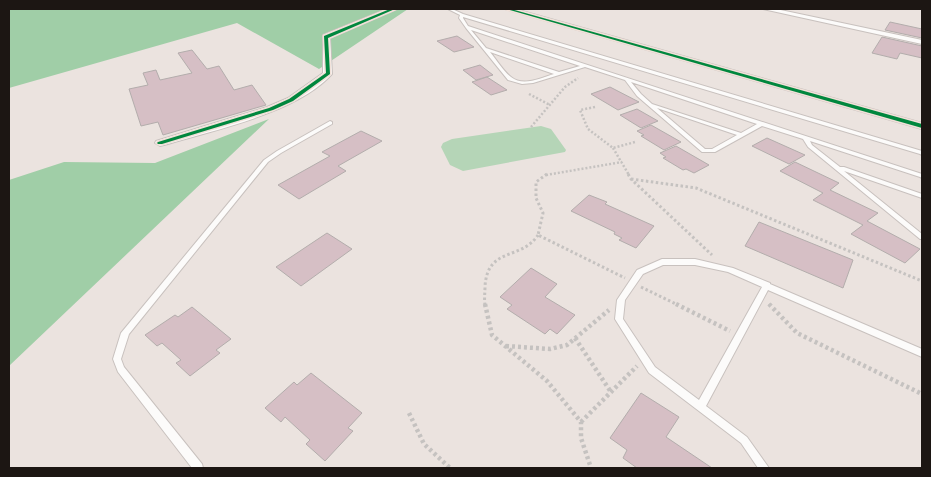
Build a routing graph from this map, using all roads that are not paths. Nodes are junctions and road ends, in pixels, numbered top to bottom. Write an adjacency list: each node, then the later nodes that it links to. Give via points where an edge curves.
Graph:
1 (393, 9): 18 (street, via 326,37 328,74 291,100)
2 (450, 9): 5 (lane)
3 (508, 9): 15 (street)
4 (767, 9): 7 (street)
5 (462, 15): 6 (lane); 19 (lane)
6 (467, 27): 8 (lane); 9 (lane)
7 (922, 42)
8 (484, 49): 10 (lane); 10 (lane, via 510,79 533,82)
9 (584, 66): 10 (lane); 11 (lane)
10 (559, 74)
11 (627, 80): 12 (lane); 14 (lane)
12 (648, 104): 16 (lane); 16 (lane, via 704,151 713,151)
13 (330, 123): 27 (lane, via 266,161 125,333 117,359 121,368)
14 (761, 124): 16 (lane); 17 (lane)
15 (922, 126)
16 (742, 135)
17 (805, 138): 20 (lane, via 810,146); 21 (lane)
18 (160, 143)
19 (922, 154)
20 (837, 166): 22 (lane); 23 (lane)
21 (922, 176)
22 (922, 196)
23 (922, 237)
24 (767, 286): 25 (lane); 26 (lane); 26 (lane, via 730,270 695,262 662,262 640,272 620,300 619,319 652,370)
25 (922, 353)
26 (701, 406): 28 (lane, via 744,440)
27 (198, 468)
28 (764, 468)

